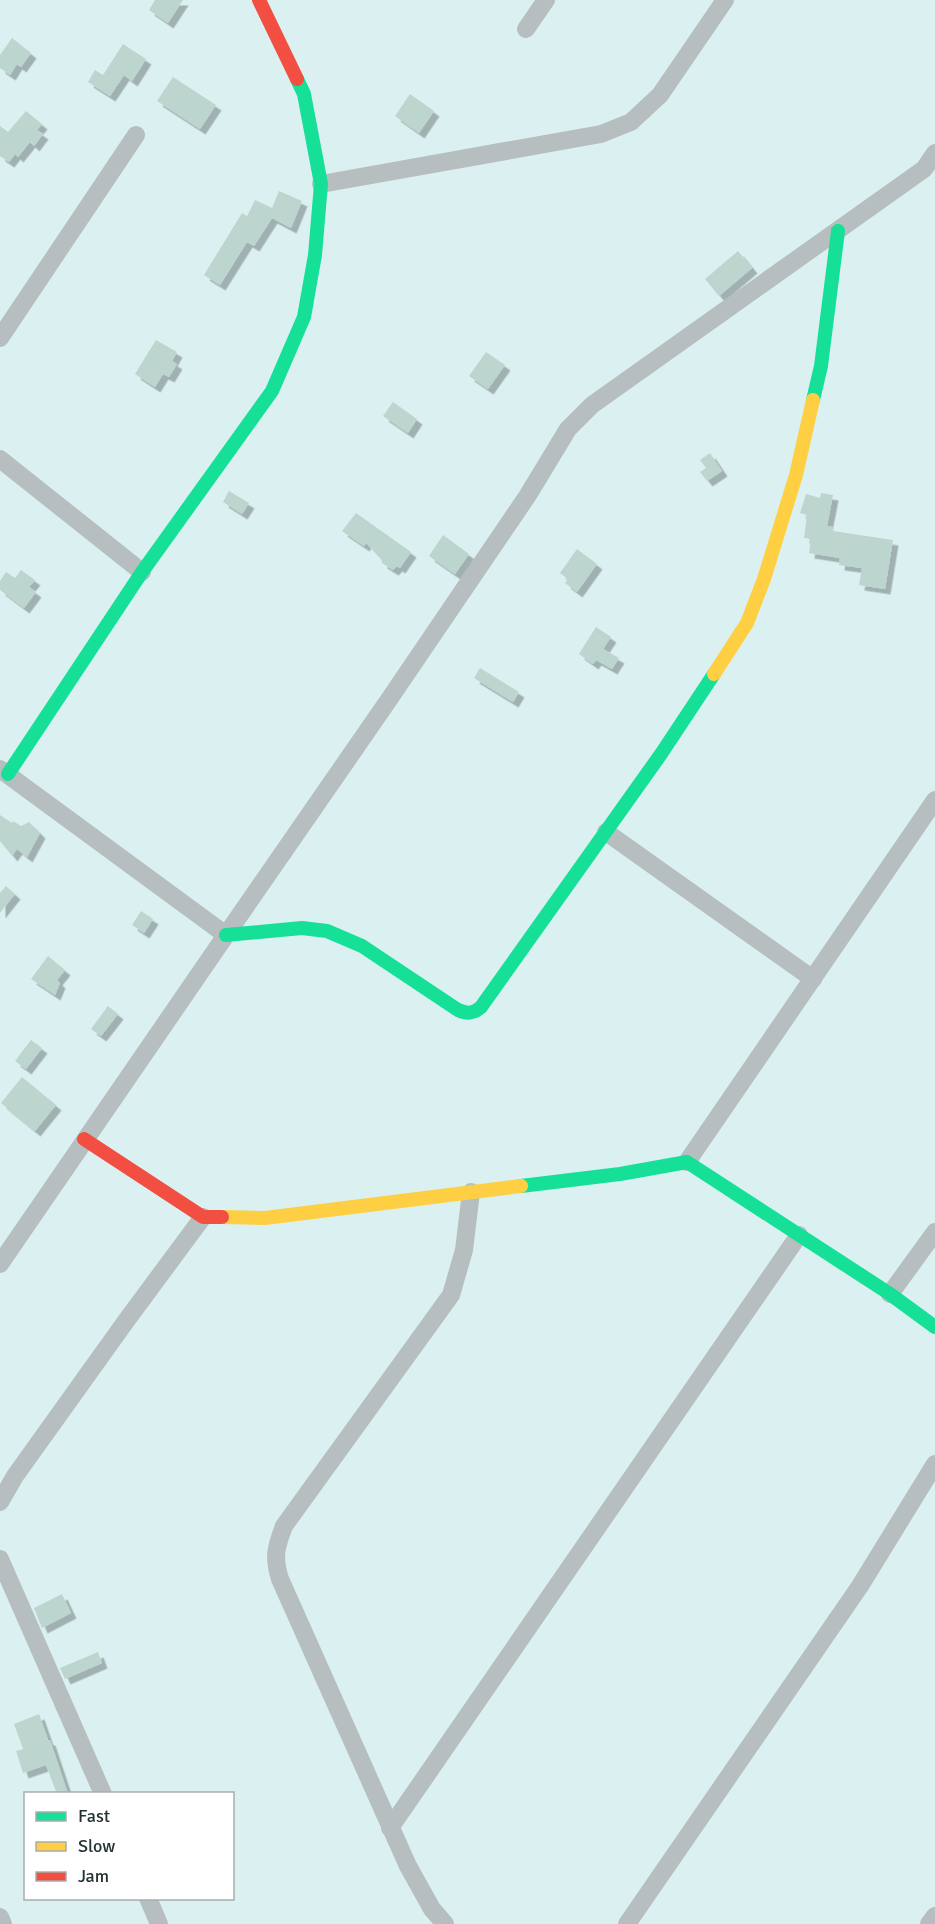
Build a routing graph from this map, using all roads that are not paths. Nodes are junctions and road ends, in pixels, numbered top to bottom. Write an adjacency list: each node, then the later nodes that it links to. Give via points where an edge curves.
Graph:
1 (259, 0): 8 (street, via 304,94)
2 (546, 0): 4 (street)
3 (724, 0): 8 (street, via 660,95 631,122 601,134)
4 (526, 28)
5 (136, 135): 10 (street)
6 (935, 153): 7 (street)
7 (930, 171): 9 (street, via 890,192)
8 (321, 184): 12 (street, via 315,255 304,317 272,391)
9 (838, 231): 15 (street, via 821,366 795,475 760,590 747,623); 16 (street, via 592,405 568,429 402,682)
10 (0, 338)
11 (0, 459): 12 (street)
12 (142, 572): 13 (street)
13 (4, 771): 16 (street)
14 (935, 800): 17 (street)
15 (606, 832): 16 (street, via 475,1013 458,1010 362,946 327,930 302,928); 17 (street)
16 (226, 935): 18 (street)
17 (813, 979): 19 (street)
18 (84, 1139): 21 (street); 24 (street)
19 (687, 1162): 20 (street); 23 (street)
20 (471, 1192): 21 (street, via 265,1218); 31 (street, via 464,1250 451,1295 284,1526 276,1546 274,1563 279,1579)
21 (203, 1217): 28 (street)
22 (935, 1232): 25 (street)
23 (799, 1235): 25 (street); 31 (street)
24 (0, 1264)
25 (890, 1294): 26 (street)
26 (935, 1327)
27 (935, 1464): 38 (street, via 860,1586)
28 (0, 1502)
29 (0, 1559): 30 (street)
30 (102, 1792)
31 (390, 1828): 37 (street, via 432,1909)
32 (148, 1900): 36 (street)
33 (935, 1916): 39 (street)
34 (0, 1917): 35 (street)
35 (3, 1924)
36 (159, 1924)
37 (445, 1924)
38 (627, 1924)
39 (929, 1924)

